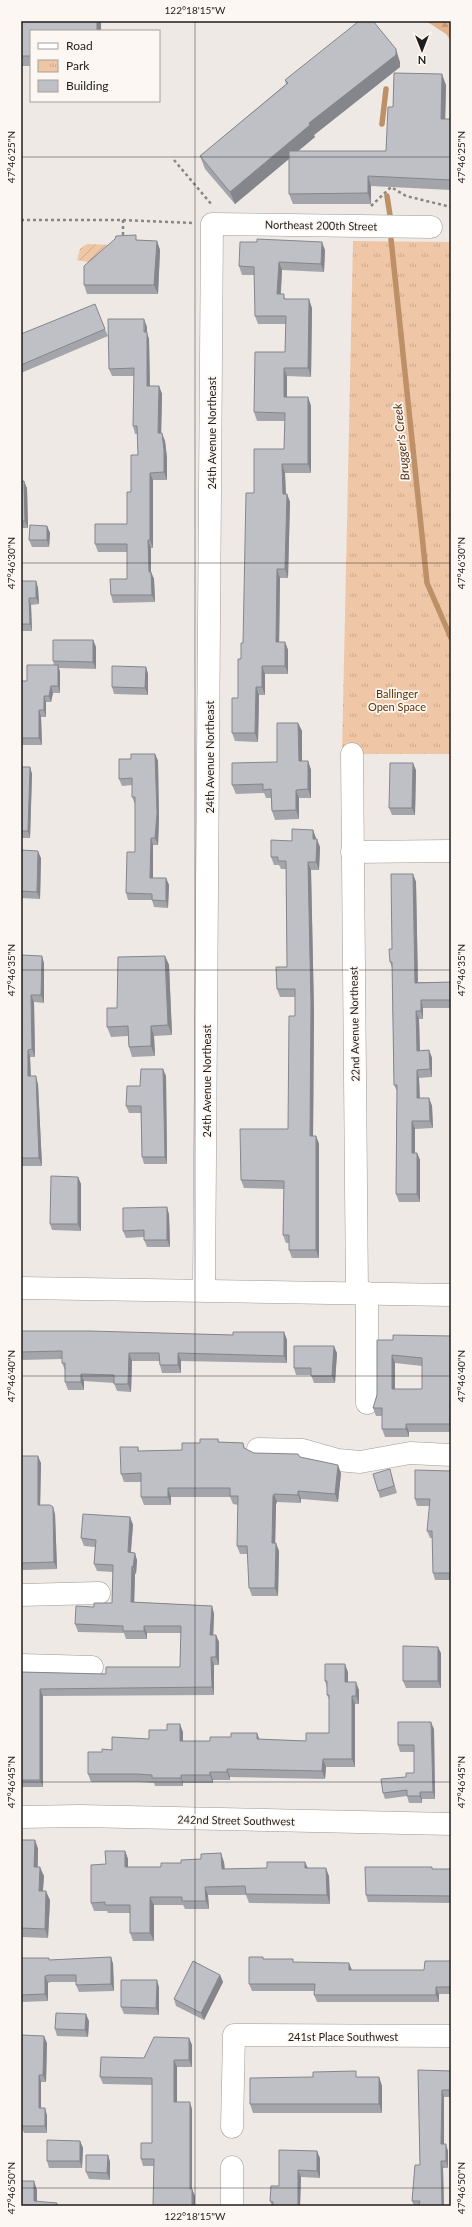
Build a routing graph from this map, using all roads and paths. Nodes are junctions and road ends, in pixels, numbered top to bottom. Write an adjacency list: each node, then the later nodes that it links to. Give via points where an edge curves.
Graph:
1 (174, 160): 4 (path)
2 (451, 207): 3 (path, via 406,196 391,187)
3 (367, 210)
4 (214, 217): 6 (path); 7 (street, Northeast 200th Street); 13 (street, 24th Avenue Northeast)
5 (21, 220): 6 (path)
6 (123, 220): 8 (path)
7 (431, 227)
8 (123, 242)
9 (352, 754): 11 (street, 22nd Avenue Northeast)
10 (451, 851): 11 (street)
11 (352, 852): 14 (street, 22nd Avenue Northeast)
12 (21, 1288): 13 (street)
13 (204, 1290): 14 (street)
14 (362, 1293): 15 (street); 16 (street, 22nd Avenue Northeast)
15 (451, 1295)
16 (367, 1403)
17 (258, 1449): 18 (street, via 303,1450 338,1460 360,1462 410,1453)
18 (451, 1455)
19 (99, 1593): 20 (street)
20 (21, 1595)
21 (21, 1665): 22 (street)
22 (92, 1667)
23 (21, 1817): 24 (street, 242nd Street Southwest)
24 (451, 1824)
25 (451, 2036): 26 (street, 241st Place Southwest, via 234,2035)
26 (232, 2127)
27 (232, 2167): 28 (street)
28 (232, 2206)

